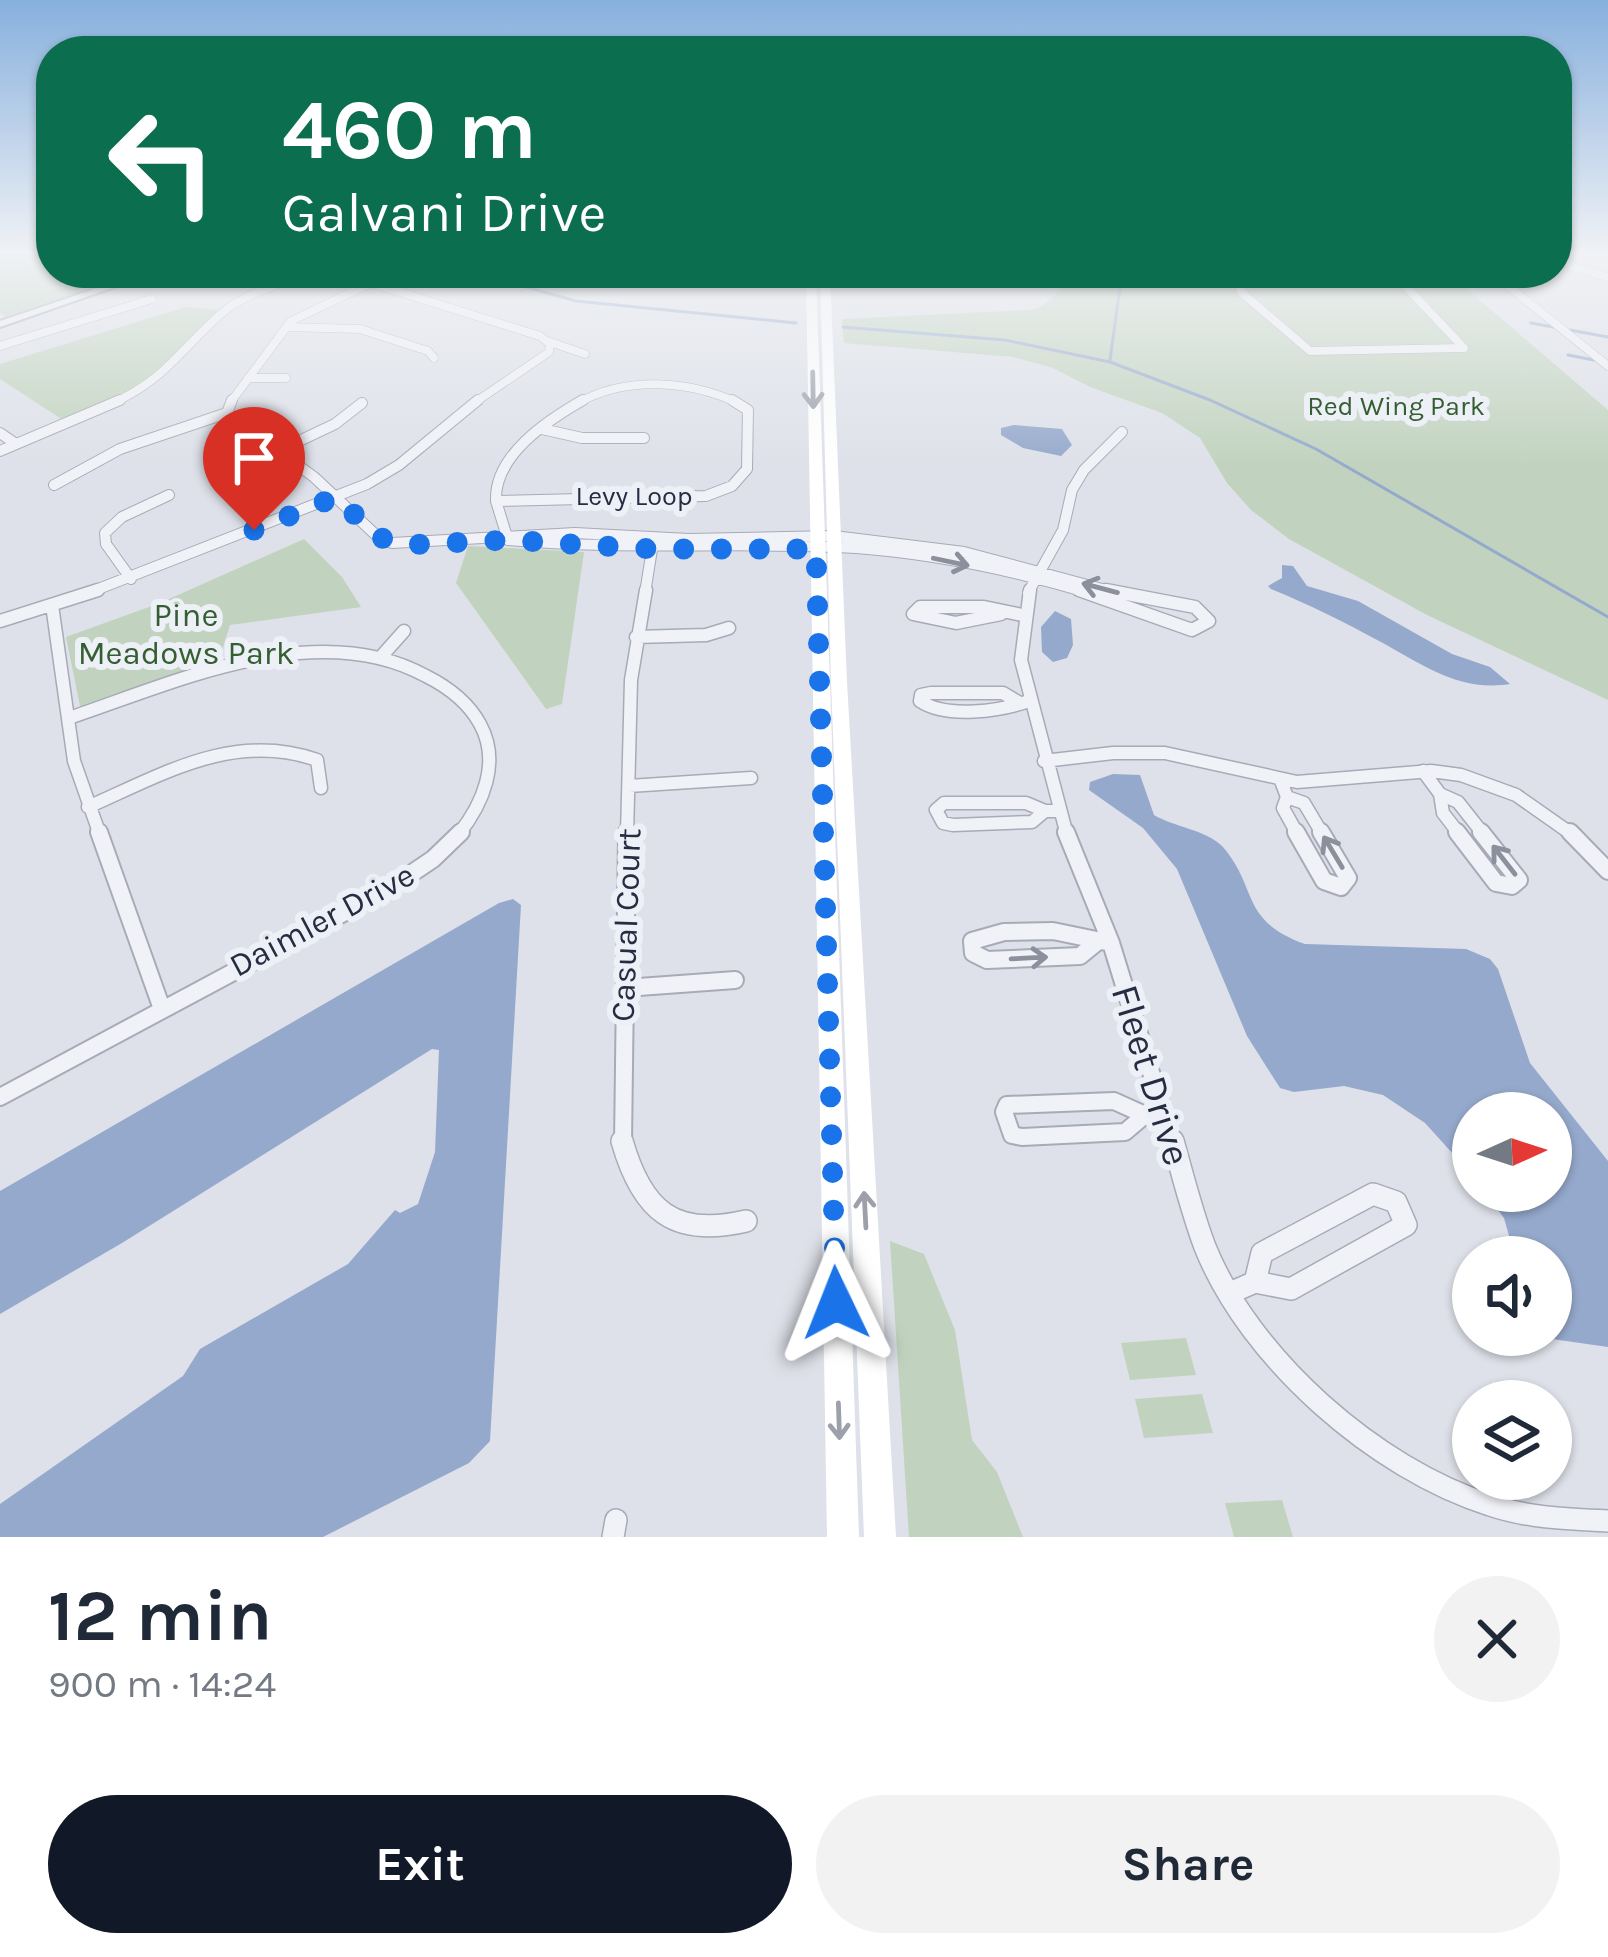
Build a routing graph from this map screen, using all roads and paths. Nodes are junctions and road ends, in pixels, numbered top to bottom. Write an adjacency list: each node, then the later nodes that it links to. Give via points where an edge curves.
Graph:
1 (71, 324): 12 (street)
2 (213, 324): 24 (street, via 142,390)
3 (291, 324): 10 (street)
4 (495, 324): 11 (street)
5 (814, 324): 32 (main road, one-way to 32)
6 (825, 324): 32 (main road)
7 (1278, 324): 8 (street, via 1310,351 1464,348)
8 (1441, 324)
9 (1555, 324): 15 (street)
10 (287, 327): 14 (street, via 370,331); 16 (street)
11 (548, 341): 13 (street); 29 (street, via 547,355 452,416 390,472)
12 (0, 346)
13 (585, 354)
14 (434, 358)
15 (1608, 366)
16 (248, 378): 17 (street); 19 (street)
17 (286, 378)
18 (362, 403): 26 (street)
19 (227, 413): 26 (street); 27 (street, via 120,449)
20 (542, 430): 23 (street); 30 (street, Levy Loop, via 507,461); 30 (street, Levy Loop, via 616,386 718,393 748,410 747,469 732,487 706,496)
21 (1122, 432): 34 (street, Fleet Drive, via 1084,470 1063,530)
22 (0, 433): 24 (street)
23 (644, 438)
24 (16, 444): 25 (street)
25 (0, 451)
26 (278, 451): 29 (street)
27 (54, 485)
28 (170, 495): 35 (street, via 105,532)
29 (336, 497): 31 (street, via 392,543); 35 (street)
30 (496, 501): 31 (street)
31 (508, 540): 33 (street)
32 (825, 542): 33 (street); 34 (street); 66 (main road, one-way to 66); 67 (main road, one-way to 32)
33 (653, 544): 42 (street, Casual Court)
34 (1035, 575): 34 (street, one-way to 34, via 1192,630 1209,621 1195,608); 38 (street, Fleet Drive)
35 (131, 579): 36 (street)
36 (52, 605): 39 (street); 45 (street)
37 (1001, 614): 37 (street, via 983,607 920,607 914,614 923,622); 38 (street)
38 (1022, 615): 44 (street, Fleet Drive)
39 (0, 621)
40 (730, 628): 42 (street)
41 (404, 632): 43 (street)
42 (636, 637): 49 (street, Casual Court)
43 (380, 658): 45 (street, Daimler Drive, via 244,662); 59 (street, Daimler Drive, via 437,680 479,720 490,764 477,809 410,875)
44 (1024, 702): 44 (street, via 989,693 926,694 920,701 932,710); 46 (street, Fleet Drive)
45 (69, 718): 53 (street)
46 (1044, 761): 51 (street, via 1150,752); 54 (street, Fleet Drive)
47 (1423, 771): 51 (street); 52 (street); 55 (street, via 1461,774 1521,796 1570,829)
48 (751, 778): 49 (street)
49 (629, 785): 58 (street, Casual Court)
50 (321, 788): 53 (street, via 317,760 258,747 204,758)
51 (1284, 789): 51 (street, one-way to 51, via 1282,808 1324,881 1346,884 1304,803)
52 (1440, 794): 52 (street, one-way to 52, via 1443,813 1496,884 1512,886 1519,880 1458,802)
53 (88, 807): 59 (street)
54 (1051, 811): 54 (street, via 1026,803 944,803 936,810 953,825 1033,822); 56 (street, Fleet Drive)
55 (1608, 871)
56 (1104, 943): 56 (street, one-way to 56, via 1073,932 985,933 972,941 976,958 987,960 1080,956); 61 (street, Fleet Drive)
57 (735, 980): 58 (street)
58 (625, 988): 62 (street, Casual Court, via 620,1133 632,1178 676,1221 701,1230)
59 (161, 1006): 60 (street, Daimler Drive)
60 (0, 1097)
61 (1154, 1114): 61 (street, via 1114,1101 1007,1105 1004,1112 1012,1135 1022,1137 1125,1132); 64 (street, Fleet Drive)
62 (746, 1221)
63 (1255, 1282): 63 (street, via 1291,1288 1397,1232 1406,1225 1404,1213 1394,1199 1373,1194 1262,1253); 64 (street)
64 (1230, 1293): 65 (street, Fleet Drive, via 1289,1374 1382,1454 1488,1505)
65 (1608, 1521)
66 (843, 1537)
67 (880, 1537)

